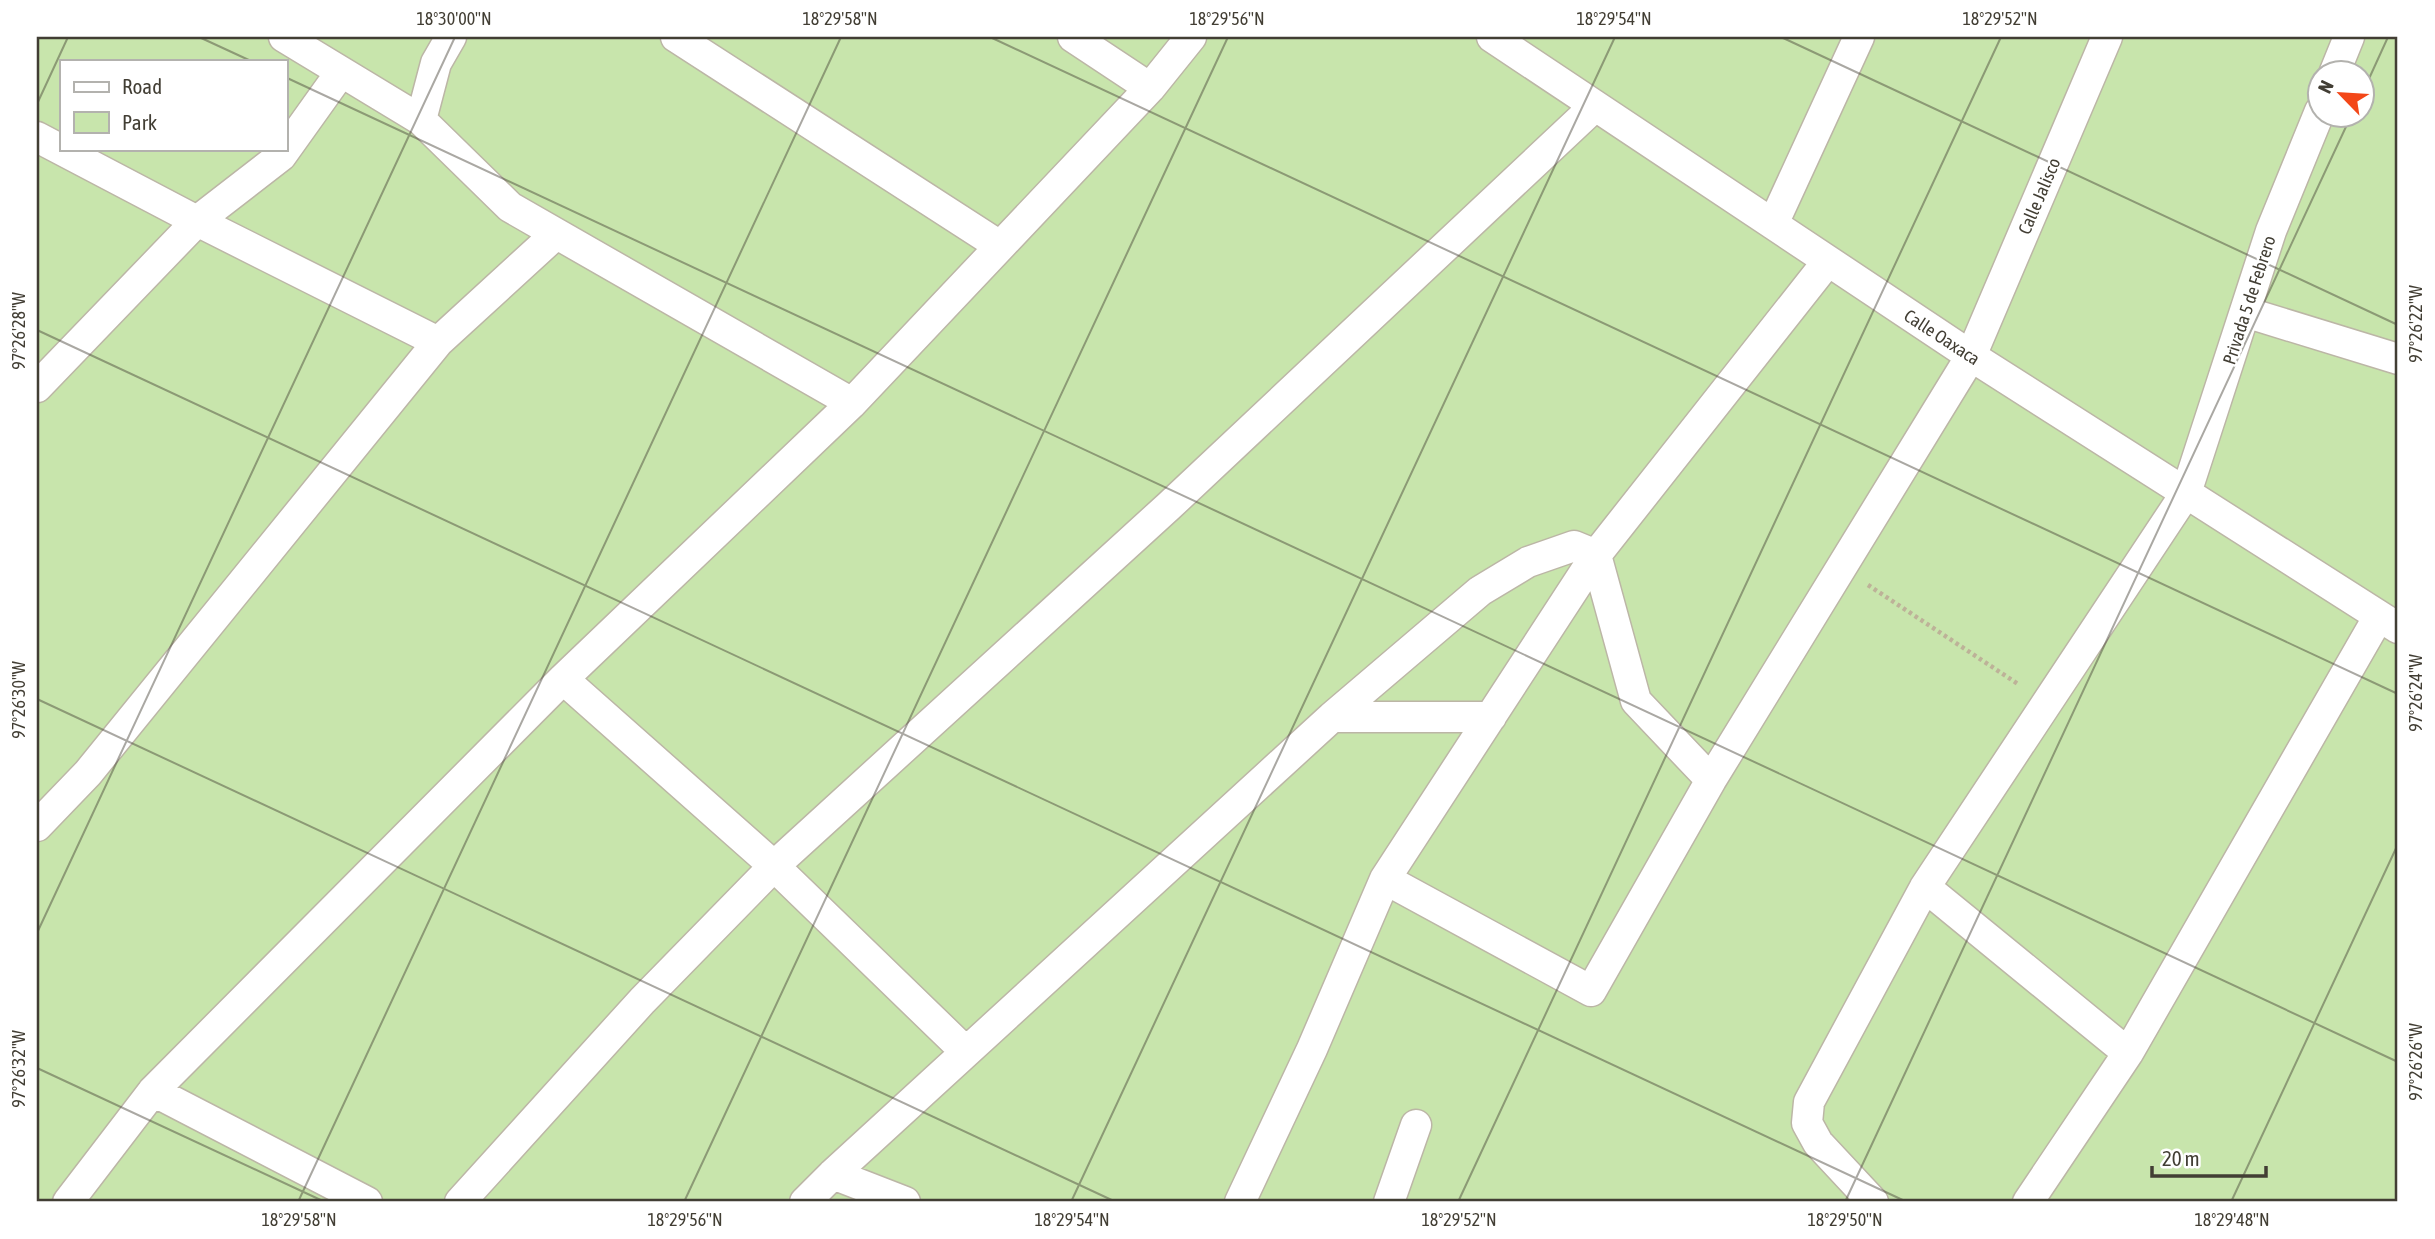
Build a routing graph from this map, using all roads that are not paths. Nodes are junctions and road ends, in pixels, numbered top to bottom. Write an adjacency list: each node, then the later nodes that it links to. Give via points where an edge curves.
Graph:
1 (284, 37): 11 (street)
2 (451, 37): 14 (street, via 436,63)
3 (676, 37): 24 (street)
4 (1073, 37): 12 (street)
5 (1191, 37): 12 (street)
6 (1492, 37): 13 (street, Calle Oaxaca)
7 (1859, 37): 22 (street)
8 (2106, 37): 28 (street, Calle Jalisco)
9 (2349, 37): 10 (street)
10 (2340, 60)
11 (341, 72): 14 (street); 18 (street)
12 (1150, 88): 24 (street)
13 (1595, 106): 22 (street, Calle Oaxaca); 40 (street, via 1169,506)
14 (421, 120): 23 (street, via 510,207)
15 (2311, 130): 26 (street, Privada 5 de Febrero)
16 (37, 136): 17 (street)
17 (60, 148)
18 (287, 148)
19 (63, 150): 21 (street)
20 (285, 150): 21 (street)
21 (197, 221): 27 (street); 30 (street)
22 (1773, 224): 25 (street, Calle Oaxaca)
23 (556, 234): 27 (street); 31 (street)
24 (1000, 246): 31 (street)
25 (1828, 261): 28 (street, Calle Oaxaca); 33 (street)
26 (2245, 312): 29 (street); 32 (street, Privada 5 de Febrero)
27 (438, 342): 39 (street, via 88,773)
28 (1971, 356): 32 (street, Calle Oaxaca); 38 (street, Calle Jalisco)
29 (2398, 359)
30 (37, 387)
31 (852, 403): 35 (street)
32 (2186, 493): 34 (street, Calle Oaxaca); 42 (street, Privada 5 de Febrero)
33 (1596, 555): 36 (street, via 1574,545 1528,562 1480,591); 37 (street); 38 (street, via 1636,701)
34 (2389, 622): 44 (street)
35 (564, 679): 40 (street); 45 (street)
36 (1332, 717): 37 (street); 43 (street)
37 (1491, 717): 41 (street)
38 (1711, 780): 41 (street, Calle Jalisco, via 1591,991)
39 (37, 826)
40 (774, 866): 43 (street); 50 (street, via 642,1001)
41 (1385, 879): 53 (street)
42 (1925, 887): 44 (street); 55 (street, Privada 5 de Febrero, via 1810,1102 1807,1123 1818,1143)
43 (966, 1052): 47 (street)
44 (2128, 1053): 56 (street)
45 (153, 1091): 48 (street); 49 (street)
46 (1416, 1125): 54 (street)
47 (833, 1174): 51 (street); 52 (street)
48 (68, 1202)
49 (367, 1202)
50 (460, 1202)
51 (805, 1202)
52 (905, 1202)
53 (1240, 1202)
54 (1390, 1202)
55 (1873, 1202)
56 (2028, 1202)

